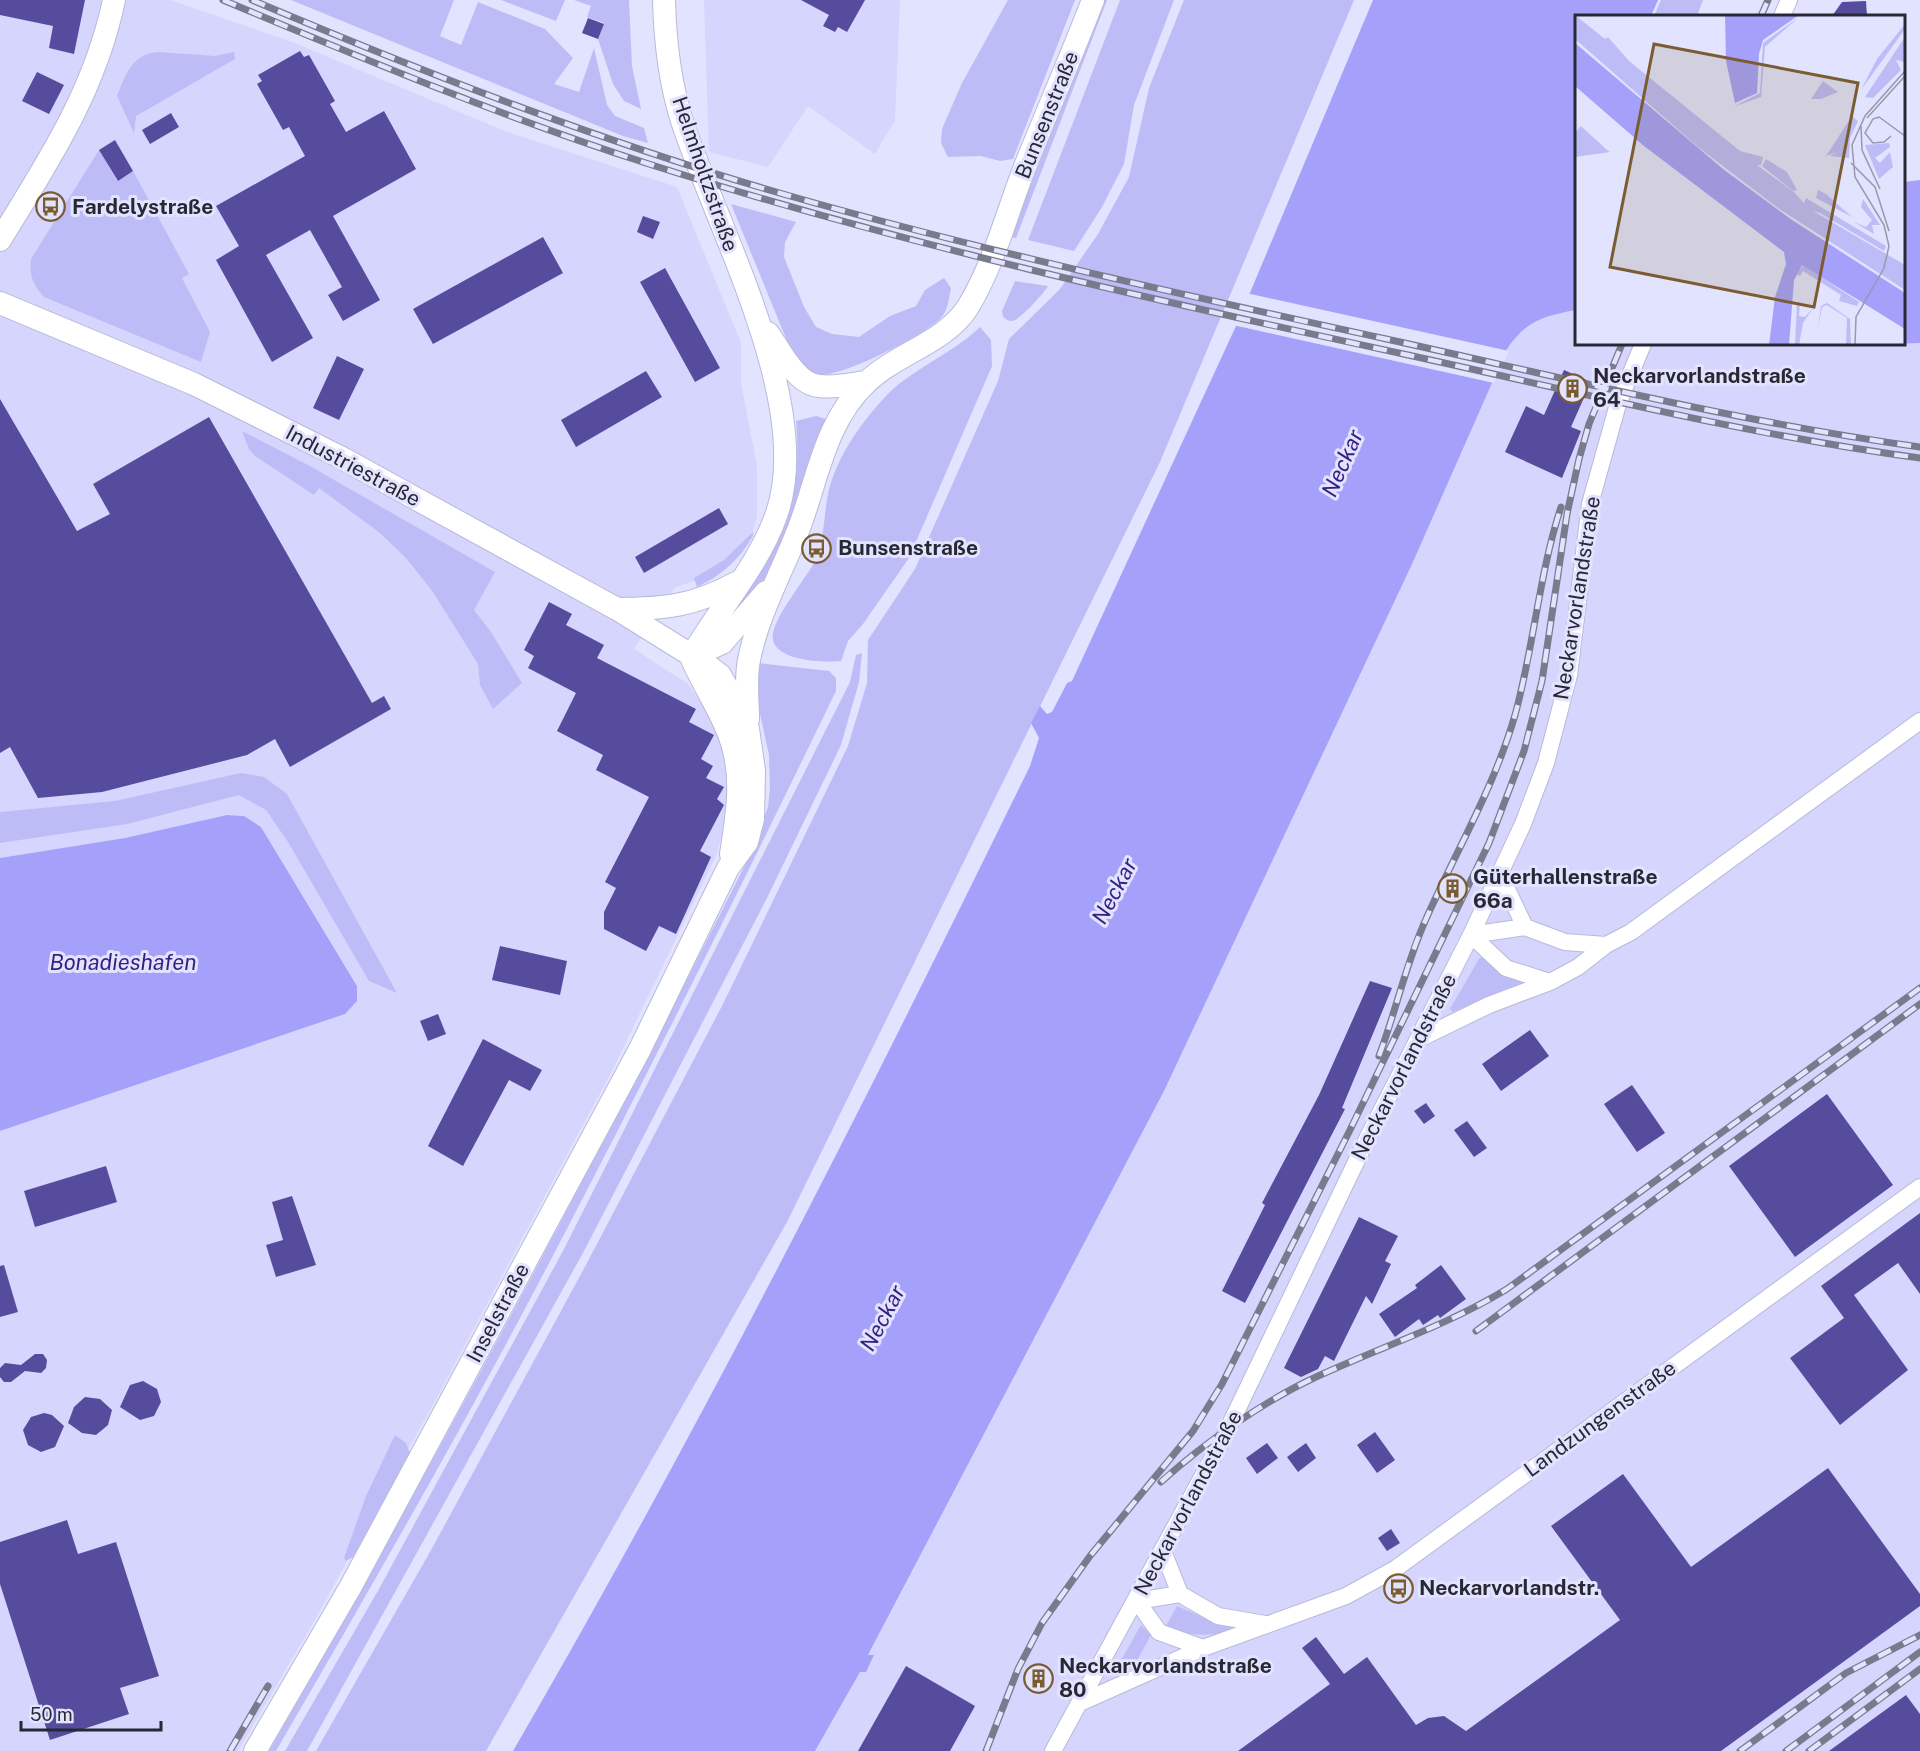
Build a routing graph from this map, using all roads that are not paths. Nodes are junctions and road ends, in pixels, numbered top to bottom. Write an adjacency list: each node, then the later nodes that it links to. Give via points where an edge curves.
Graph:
1 (114, 0): 6 (street, via 91,79 78,108)
2 (664, 0): 8 (street, Helmholtzstraße, via 669,58 681,118)
3 (1093, 0): 10 (street, Bunsenstraße, via 1026,164 988,270 968,306 946,330)
4 (1789, 0): 5 (street)
5 (1782, 15)
6 (0, 240)
7 (0, 303): 13 (street, Industriestraße, via 194,384 340,457)
8 (753, 309): 10 (street, Helmholtzstraße, via 786,361 806,382 819,386); 11 (street, Helmholtzstraße, via 779,393 786,466 777,511 765,541)
9 (1643, 345): 18 (street, Neckarvorlandstraße, via 1618,404 1590,504 1569,675 1546,763)
10 (866, 382): 12 (street, Bunsenstraße, via 837,421 800,526)
11 (740, 581): 13 (street, via 692,604); 14 (street, Helmholtzstraße)
12 (774, 581): 14 (street, Bunsenstraße, via 722,643); 16 (street, Bunsenstraße, via 750,657)
13 (617, 609): 14 (street, Industriestraße)
14 (691, 657): 16 (street, Inselstraße, via 720,675); 17 (street, Inselstraße, via 728,730 735,754 740,799)
15 (1920, 721): 21 (street, via 1631,932)
16 (748, 729): 17 (street, Inselstraße, via 754,770 753,819 747,842)
17 (728, 868): 31 (street, Inselstraße, via 629,1070 351,1586)
18 (1500, 875): 19 (street); 20 (street, Neckarvorlandstraße)
19 (1525, 927): 20 (street); 21 (street, via 1565,942)
20 (1472, 935): 22 (street, via 1506,968); 23 (street, Neckarvorlandstraße)
21 (1606, 945): 22 (street)
22 (1550, 982): 23 (street, via 1489,1005)
23 (1419, 1039): 25 (street, Neckarvorlandstraße, via 1226,1432)
24 (1920, 1187): 28 (street, Landzungenstraße, via 1395,1569 1346,1596)
25 (1163, 1551): 26 (street); 27 (street, Neckarvorlandstraße)
26 (1180, 1594): 27 (street); 28 (street, Landzungenstraße, via 1218,1616)
27 (1137, 1601): 29 (street, via 1159,1632); 30 (street, Neckarvorlandstraße)
28 (1266, 1624): 29 (street, Landzungenstraße)
29 (1203, 1647): 30 (street, Landzungenstraße)
30 (1082, 1702): 32 (street, Neckarvorlandstraße)
31 (255, 1751)
32 (1053, 1751)

